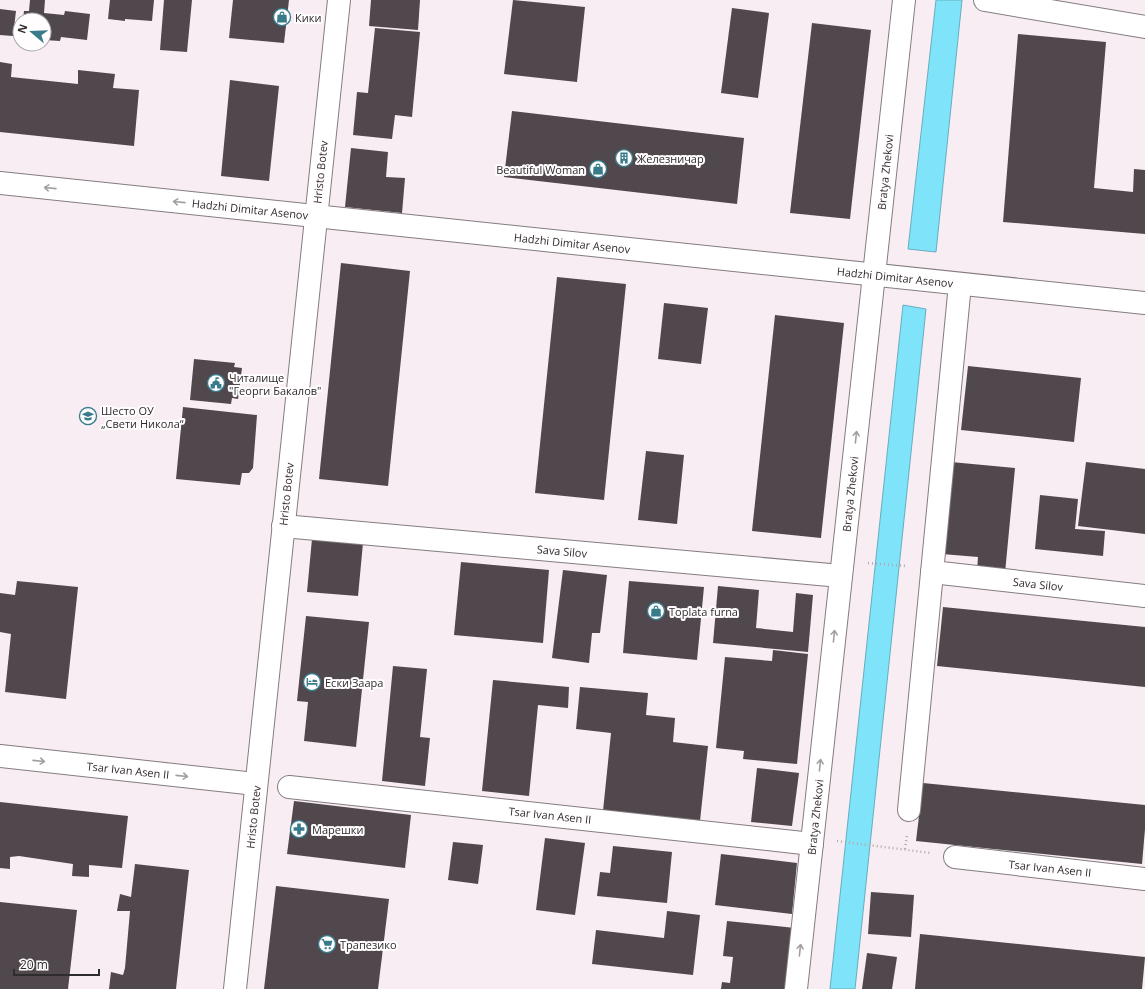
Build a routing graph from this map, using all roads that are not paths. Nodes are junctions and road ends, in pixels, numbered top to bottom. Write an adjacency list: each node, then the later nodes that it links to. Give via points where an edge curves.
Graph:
1 (339, 0): 6 (street, Hristo Botev)
2 (904, 0): 7 (street, Bratya Zhekovi)
3 (985, 0): 4 (street)
4 (1145, 27)
5 (0, 183): 6 (street, Hadzhi Dimitar Asenov, one-way to 5)
6 (316, 216): 7 (street, Hadzhi Dimitar Asenov); 10 (street, Hristo Botev)
7 (873, 275): 8 (street, Hadzhi Dimitar Asenov); 12 (street, Bratya Zhekovi, one-way to 7)
8 (960, 284): 9 (street, Hadzhi Dimitar Asenov); 11 (street)
9 (1145, 303)
10 (283, 526): 12 (street, Sava Silov); 15 (street, Hristo Botev)
11 (932, 572): 13 (street, Sava Silov); 17 (street)
12 (841, 576): 18 (street, Bratya Zhekovi, one-way to 12)
13 (1145, 596)
14 (0, 756): 15 (street, Tsar Ivan Asen II, one-way to 15)
15 (256, 784): 21 (street, Hristo Botev)
16 (289, 787): 18 (street, Tsar Ivan Asen II)
17 (909, 810)
18 (812, 844): 22 (street, Bratya Zhekovi, one-way to 18)
19 (955, 857): 20 (street, Tsar Ivan Asen II)
20 (1145, 879)
21 (235, 989)
22 (796, 989)

